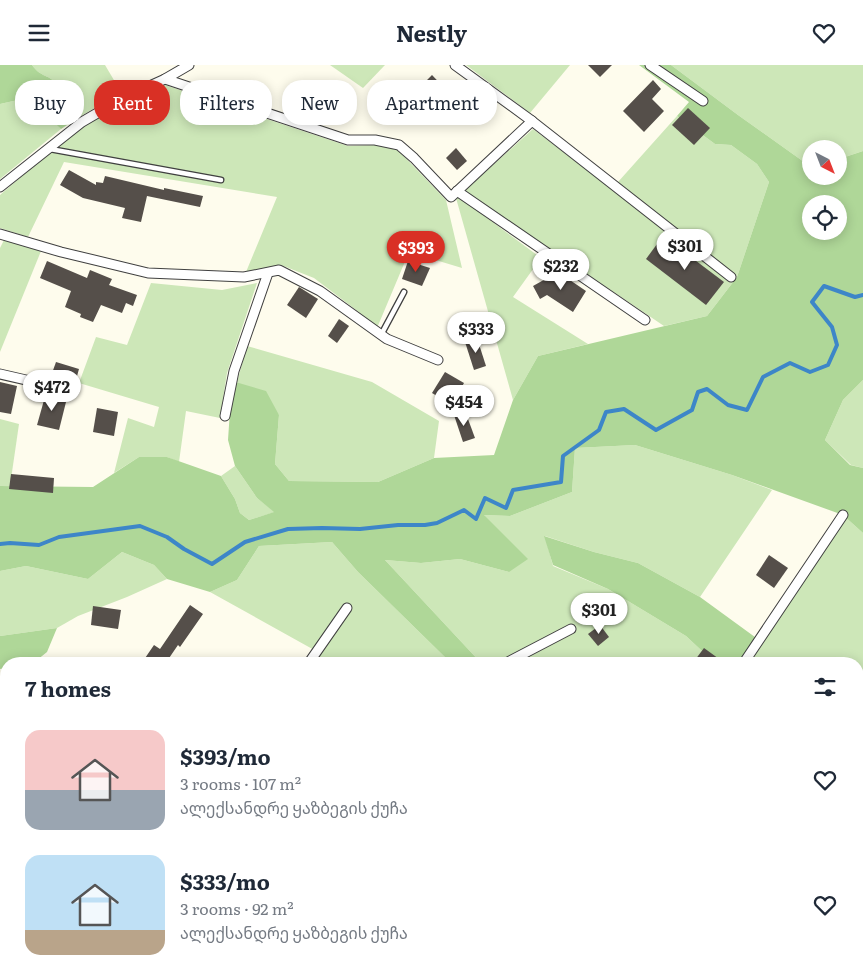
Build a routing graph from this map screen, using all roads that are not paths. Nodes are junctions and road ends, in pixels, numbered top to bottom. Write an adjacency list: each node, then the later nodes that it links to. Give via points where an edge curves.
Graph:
1 (189, 65): 4 (street)
2 (455, 65): 6 (street)
3 (650, 65): 5 (street)
4 (165, 79): 7 (street, via 82,122); 10 (street, via 348,140 375,140 398,145 451,197)
5 (703, 101)
6 (532, 121): 10 (street); 13 (street)
7 (48, 149): 8 (lane); 9 (street)
8 (221, 180)
9 (0, 187)
10 (457, 191): 15 (street)
11 (0, 235): 12 (street, via 148,273 244,277)
12 (268, 273): 16 (street, via 279,270 320,291); 20 (street, via 234,371)
13 (731, 277)
14 (404, 292): 16 (lane)
15 (645, 320)
16 (381, 335): 17 (street)
17 (438, 360)
18 (0, 374): 19 (street)
19 (74, 391)
20 (225, 416)
21 (843, 515): 26 (street)
22 (347, 607): 24 (street)
23 (571, 629): 25 (street)
24 (313, 657)
25 (517, 657)
26 (749, 657)

